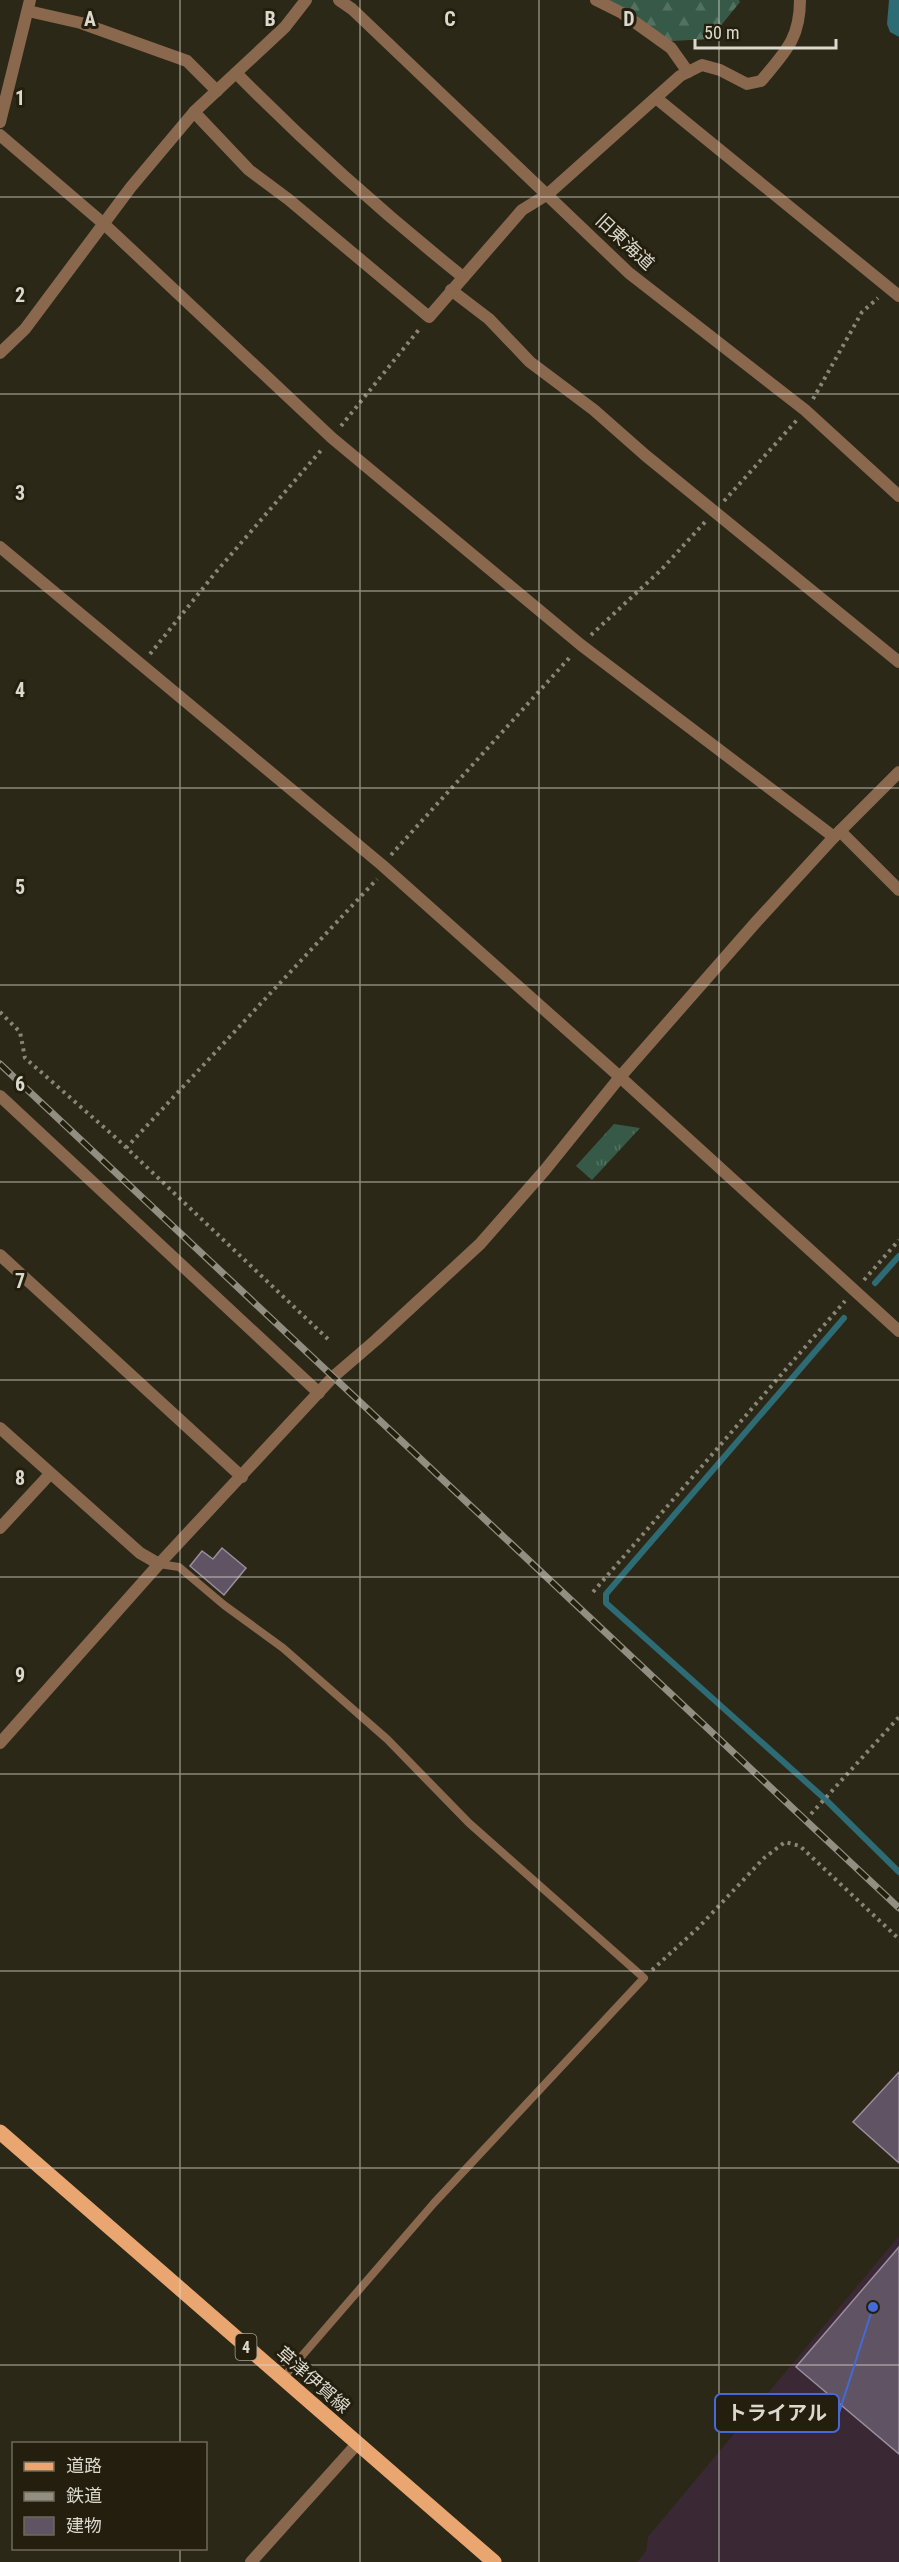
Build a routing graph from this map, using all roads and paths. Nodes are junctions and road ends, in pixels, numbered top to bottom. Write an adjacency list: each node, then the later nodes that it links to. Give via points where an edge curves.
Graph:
1 (306, 0): 7 (street, via 285,27)
2 (339, 0): 13 (street, 旧東海道)
3 (596, 0): 6 (street, via 622,13 671,48)
4 (800, 0): 6 (street, via 800,21 789,47 762,81 747,84 702,65)
5 (29, 5): 8 (street, via 187,60); 11 (street)
6 (688, 72): 9 (street)
7 (236, 73): 8 (street); 15 (street, via 345,179)
8 (217, 91): 10 (street)
9 (656, 98): 13 (street); 17 (street)
10 (194, 112): 14 (street); 18 (street, via 249,170)
11 (0, 122)
12 (0, 135): 14 (street)
13 (548, 194): 15 (street, via 522,210); 20 (street, 旧東海道, via 629,273)
14 (104, 224): 19 (street, via 25,329); 21 (street)
15 (463, 278): 16 (street)
16 (451, 290): 18 (street); 24 (street, via 489,319 530,362 594,410)
17 (894, 292): 20 (path, via 861,312)
18 (429, 317): 21 (path)
19 (0, 353)
20 (806, 410): 22 (street, 旧東海道)
21 (332, 438): 25 (path); 27 (street, via 581,645)
22 (899, 496)
23 (0, 547): 25 (street)
24 (899, 662)
25 (141, 665): 28 (street)
26 (899, 772): 27 (street)
27 (837, 834): 29 (street); 31 (street)
28 (381, 865): 31 (street); 33 (path, via 375,882)
29 (899, 890)
30 (0, 1012): 33 (path, via 20,1032 25,1058)
31 (620, 1077): 36 (street); 39 (street, via 480,1244)
32 (0, 1096): 39 (street)
33 (126, 1148): 38 (path)
34 (899, 1239): 36 (path)
35 (0, 1255): 42 (street)
36 (854, 1291): 37 (street); 45 (path)
37 (899, 1331)
38 (330, 1341)
39 (319, 1393): 42 (street)
40 (0, 1428): 41 (street)
41 (50, 1474): 43 (street); 44 (street, via 140,1553)
42 (242, 1477): 44 (street)
43 (0, 1528)
44 (159, 1564): 47 (street); 50 (lane, via 179,1567 283,1648 387,1739 469,1823)
45 (593, 1592)
46 (899, 1717): 48 (path)
47 (0, 1743)
48 (811, 1814)
49 (899, 1939): 50 (path, via 800,1846 785,1842 764,1858)
50 (644, 1978): 52 (lane, via 434,2203)
51 (0, 2132): 52 (main road, 草津伊賀線 / 4)
52 (282, 2379): 53 (main road, 草津伊賀線 / 4)
53 (357, 2444): 54 (street); 55 (main road, 草津伊賀線 / 4)
54 (251, 2562)
55 (494, 2562)

